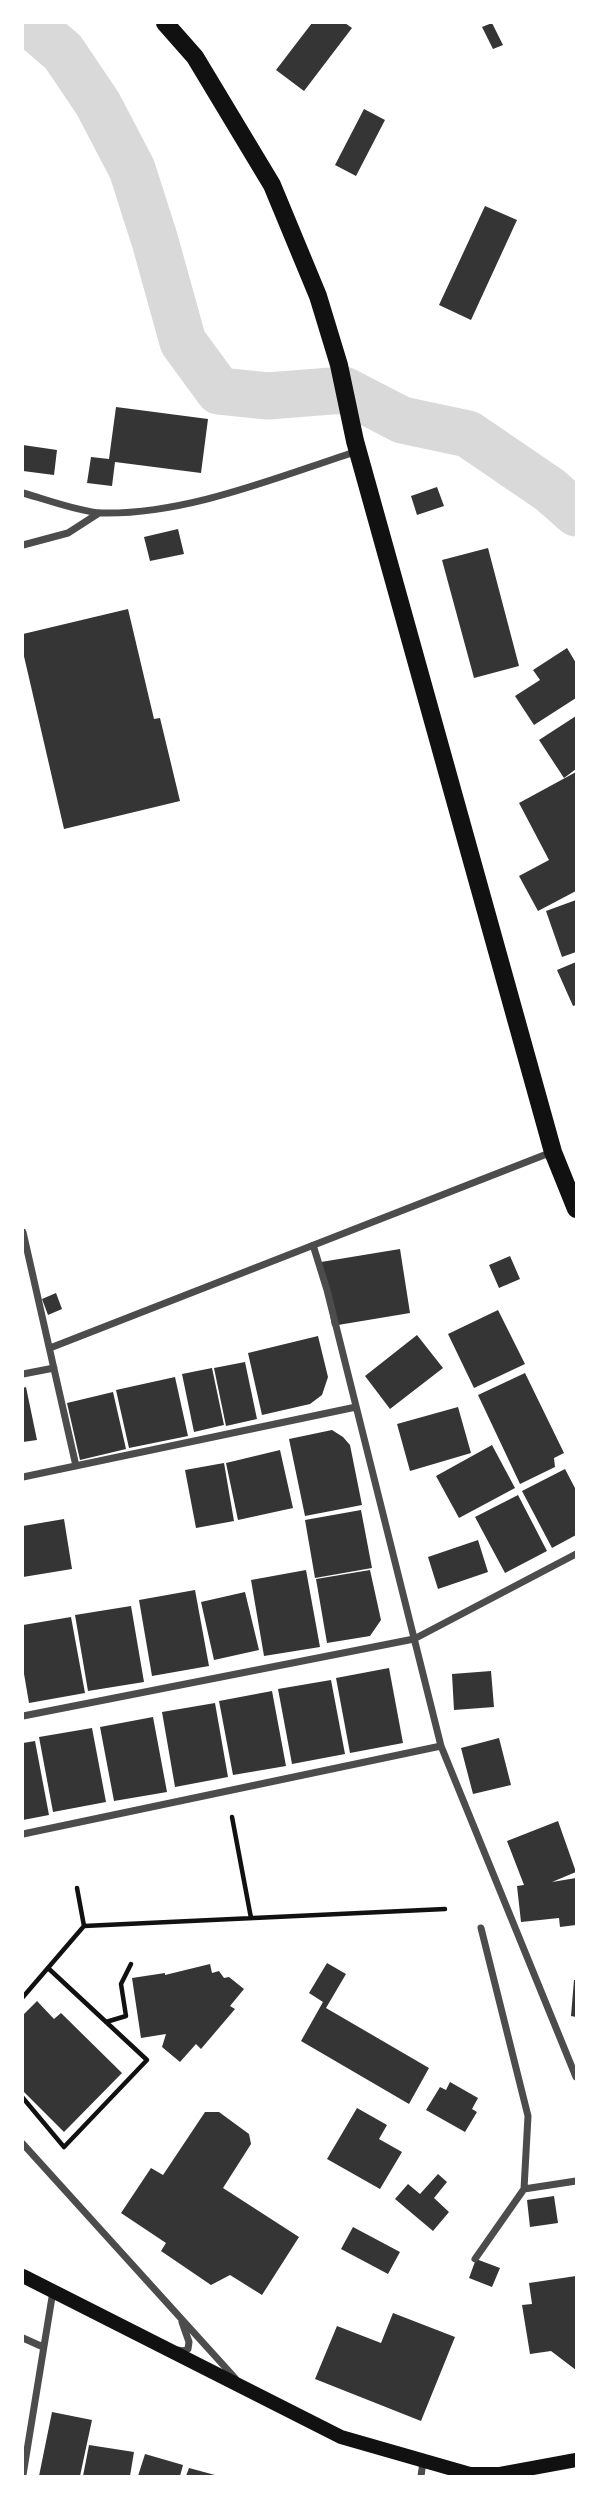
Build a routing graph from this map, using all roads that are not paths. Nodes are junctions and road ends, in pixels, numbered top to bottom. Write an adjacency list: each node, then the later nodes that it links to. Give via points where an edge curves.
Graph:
1 (165, 23): 2 (main road, via 195,57 272,185 318,296)
2 (357, 446): 4 (street, via 222,494 161,509); 6 (main road)
3 (23, 493): 4 (street)
4 (99, 513): 5 (street, via 68,533)
5 (23, 545)
6 (553, 1152): 7 (main road); 9 (street)
7 (576, 1209)
8 (23, 1232): 10 (street)
9 (313, 1245): 10 (street); 13 (street)
10 (50, 1348): 11 (street)
11 (54, 1368): 12 (street); 14 (street)
12 (23, 1374)
13 (356, 1407): 14 (street); 17 (street)
14 (76, 1466): 15 (street)
15 (23, 1477)
16 (576, 1554): 17 (street)
17 (414, 1639): 18 (street); 19 (street)
18 (23, 1716)
19 (441, 1746): 20 (street); 22 (street)
20 (23, 1834)
21 (481, 1928): 27 (street, via 528,2116)
22 (567, 2054): 23 (street); 24 (street)
23 (576, 2054)
24 (576, 2077)
25 (23, 2144): 31 (street)
26 (576, 2181): 27 (street)
27 (524, 2189): 28 (street)
28 (475, 2259)
29 (23, 2276): 30 (main road)
30 (53, 2291): 33 (street); 34 (main road)
31 (180, 2318): 34 (street, via 188,2349); 35 (street)
32 (23, 2338): 33 (street)
33 (43, 2347): 38 (street)
34 (170, 2349): 35 (main road)
35 (243, 2387): 37 (main road, via 341,2437)
36 (576, 2460): 37 (main road, via 484,2475)
37 (422, 2469)
38 (23, 2475)

